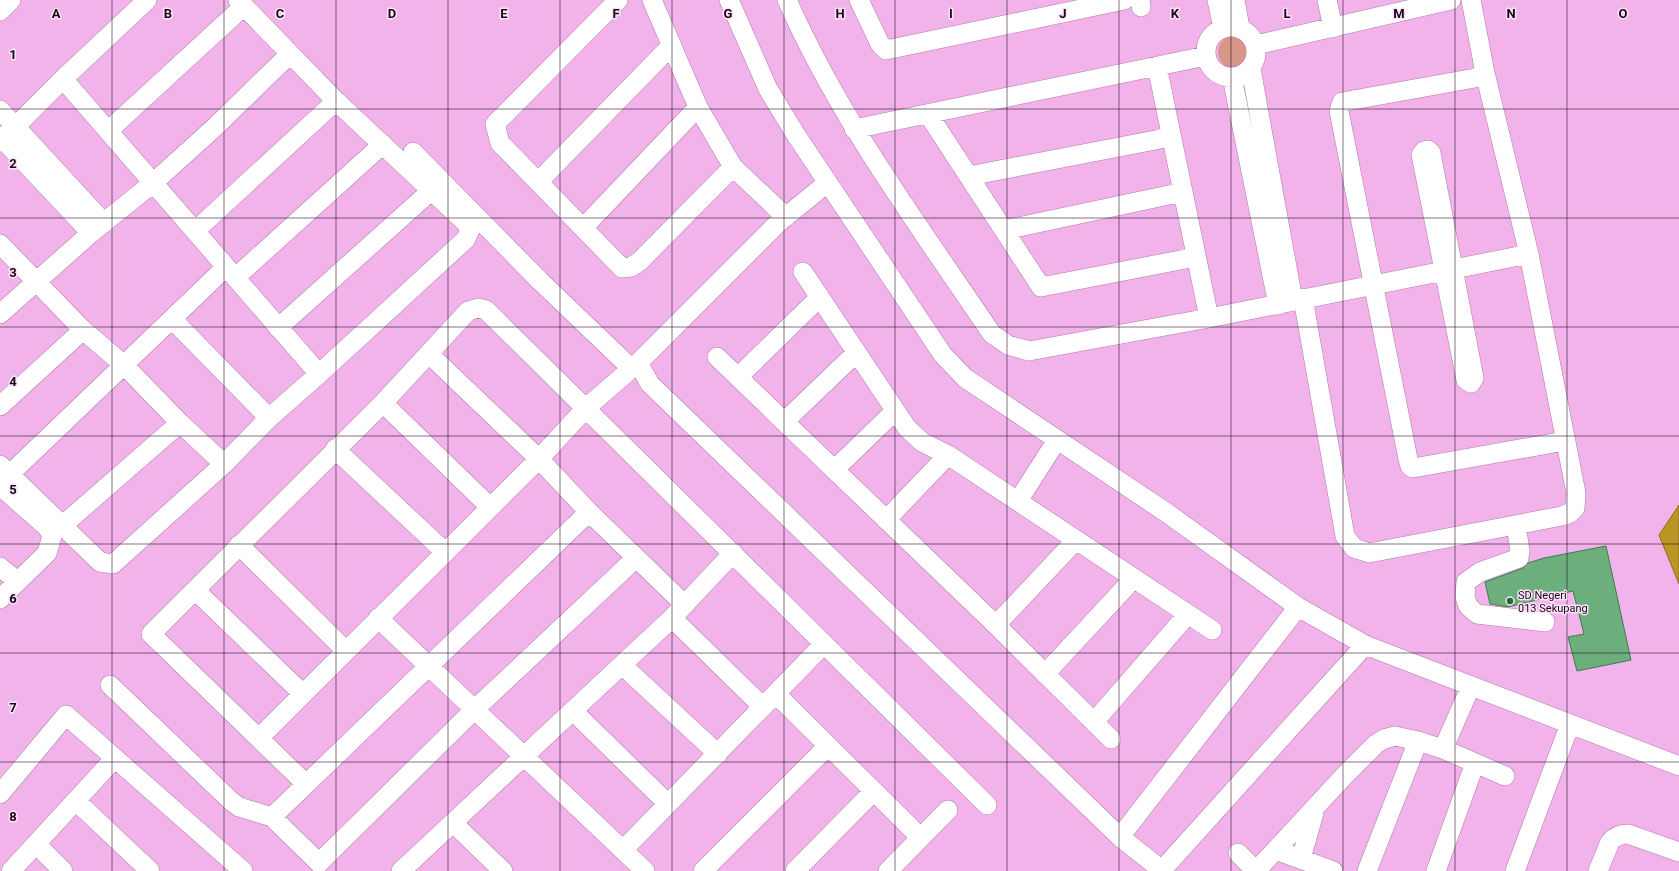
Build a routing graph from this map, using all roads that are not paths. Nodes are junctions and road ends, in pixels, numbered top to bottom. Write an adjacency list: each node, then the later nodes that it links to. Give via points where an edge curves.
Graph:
1 (11, 0): 15 (street)
2 (147, 0): 26 (street)
3 (618, 0): 40 (street, via 495,124 500,143)
4 (652, 0): 18 (street)
5 (729, 0): 42 (street, via 768,89)
6 (787, 0): 32 (street, via 803,37)
7 (859, 0): 8 (street, via 880,44 886,50)
8 (1124, 0)
9 (1217, 0): 16 (street)
10 (1235, 0): 16 (street)
11 (1327, 0): 17 (street)
12 (1451, 0): 17 (street)
13 (1471, 0): 24 (street)
14 (241, 3): 20 (street); 33 (street)
15 (0, 11)
16 (1232, 28): 19 (street, via 1247,32); 21 (street, via 1215,32 1206,47)
17 (1333, 28): 19 (street)
18 (672, 45): 28 (street); 40 (street)
19 (1256, 45): 23 (street, via 1256,58)
20 (290, 54): 27 (street); 41 (street, via 215,127)
21 (1206, 56): 22 (street); 25 (street, via 1214,71 1221,76)
22 (1157, 66): 30 (street); 34 (street)
23 (1251, 69): 25 (street); 59 (street)
24 (1485, 73): 51 (street); 57 (street, via 1474,78 1342,102 1339,111)
25 (1232, 77): 59 (street)
26 (62, 79): 31 (street); 33 (street)
27 (336, 101): 36 (street); 49 (street)
28 (698, 107): 38 (street); 47 (street)
29 (0, 110): 31 (street)
30 (928, 114): 32 (street); 39 (street)
31 (16, 126): 35 (street); 46 (street)
32 (854, 129): 61 (street, via 992,334 1008,345 1029,351)
33 (108, 131): 41 (street)
34 (1171, 137): 39 (street); 44 (street)
35 (1, 139): 46 (street)
36 (383, 144): 43 (street); 54 (street)
37 (413, 152): 69 (street, via 540,281)
38 (733, 167): 45 (street); 47 (street, via 640,261 631,267 622,268)
39 (969, 176): 48 (street)
40 (538, 182): 47 (street)
41 (152, 183): 46 (street); 49 (street)
42 (827, 183): 45 (street); 79 (street, via 942,355 965,378)
43 (432, 190): 63 (street); 70 (street, via 470,230 466,239)
44 (1183, 192): 48 (street); 52 (street)
45 (786, 217): 69 (street)
46 (98, 228): 56 (street)
47 (583, 228)
48 (1004, 230): 52 (street, via 1041,287)
49 (195, 231): 54 (street)
50 (0, 244): 56 (street)
51 (1529, 254): 53 (street); 80 (street)
52 (1196, 256): 61 (street)
53 (1448, 270): 53 (street, via 1421,155 1428,150 1431,153); 57 (street)
54 (231, 272): 62 (street); 63 (street)
55 (803, 272): 58 (street)
56 (36, 283): 60 (street); 64 (street)
57 (1374, 284): 59 (street); 80 (street, via 1410,466 1413,468)
58 (820, 297): 65 (street); 71 (street)
59 (1291, 301): 61 (street); 92 (street, via 1345,536 1354,548 1369,553)
60 (0, 314)
61 (1209, 318)
62 (172, 319): 68 (street); 76 (street)
63 (278, 328): 70 (street)
64 (83, 330): 68 (street); 73 (street)
65 (856, 353): 75 (street); 77 (street)
66 (429, 354): 72 (street); 74 (street, via 468,311 478,308 486,310); 83 (street)
67 (717, 357): 71 (street)
68 (124, 365): 78 (street); 86 (street)
69 (635, 366): 74 (street); 147 (street, via 650,384)
70 (319, 374): 76 (street)
71 (738, 377): 77 (street)
72 (383, 402): 81 (street); 88 (street)
73 (0, 406)
74 (586, 408): 83 (street); 96 (street)
75 (895, 411): 82 (street, via 907,428 922,442); 85 (street)
76 (269, 418): 84 (street)
77 (784, 422): 85 (street)
78 (180, 423): 84 (street); 91 (street)
79 (1057, 440): 87 (street); 104 (street, via 1167,513)
80 (1565, 441): 92 (street, via 1576,493 1575,508 1562,516)
81 (335, 449): 94 (street); 95 (street)
82 (948, 455): 87 (street); 90 (street)
83 (539, 460): 88 (street); 89 (street)
84 (224, 464): 91 (street, via 113,564 100,562)
85 (834, 470): 90 (street)
86 (3, 475): 91 (street); 100 (street, via 52,536 47,553)
87 (1018, 501): 93 (street)
88 (490, 507): 95 (street)
89 (589, 512): 97 (street); 115 (street)
90 (886, 520): 109 (street)
91 (63, 525)
92 (1516, 525): 108 (street, via 1519,558 1480,572 1466,582 1465,596 1468,606 1477,614)
93 (1076, 540): 99 (street); 109 (street)
94 (239, 545): 101 (street); 113 (street)
95 (445, 552): 106 (street)
96 (733, 553): 103 (street); 111 (street)
97 (636, 558): 103 (street); 121 (street)
98 (0, 567): 100 (street)
99 (1134, 578): 105 (street); 116 (street)
100 (17, 581): 102 (street)
101 (195, 590): 119 (street); 125 (street, via 151,634)
102 (0, 599)
103 (684, 604): 107 (street)
104 (1298, 607): 112 (street); 147 (street)
105 (1188, 614): 110 (street); 123 (street)
106 (378, 618): 113 (street); 115 (street)
107 (672, 618): 114 (street); 120 (street)
108 (1545, 622)
109 (996, 625): 116 (street)
110 (1212, 630)
111 (824, 644): 120 (street); 141 (street)
112 (1365, 645): 118 (street); 164 (street)
113 (346, 651): 119 (street)
114 (622, 665): 122 (street); 130 (street)
115 (429, 666): 121 (street); 136 (street)
116 (1045, 674): 123 (street)
117 (110, 685): 144 (street, via 231,801 239,807)
118 (1471, 686): 124 (street); 129 (street)
119 (303, 694): 125 (street)
120 (769, 701): 128 (street); 130 (street)
121 (475, 709): 131 (street); 154 (street)
122 (573, 710): 131 (street); 140 (street)
123 (1094, 722): 126 (street)
124 (1570, 724): 134 (street); 168 (street)
125 (259, 738): 136 (street)
126 (1112, 739)
127 (1418, 741): 129 (street); 142 (street, via 1395,736 1384,738); 166 (street)
128 (828, 746): 137 (street); 161 (street)
129 (1443, 749): 133 (street)
130 (718, 754): 140 (street)
131 (524, 756): 145 (street); 153 (street)
132 (114, 759): 138 (street, via 66,715); 139 (street); 159 (street)
133 (1475, 763): 135 (street); 167 (street)
134 (1679, 766)
135 (1505, 776)
136 (306, 784): 144 (street)
137 (874, 792): 146 (street); 162 (street)
138 (0, 794)
139 (76, 801): 148 (street); 158 (street)
140 (668, 804): 153 (street)
141 (987, 805)
142 (1315, 809): 149 (street); 152 (street)
143 (948, 810): 146 (street)
144 (272, 817): 154 (street)
145 (453, 823): 155 (street); 160 (street)
146 (920, 837): 163 (street)
147 (1120, 838): 164 (street)
148 (36, 844): 156 (street); 157 (street)
149 (1276, 850): 150 (street, via 1256,871); 152 (street)
150 (1238, 852)
151 (1679, 852): 169 (street, via 1623,834 1610,842)
152 (1301, 859): 165 (street)
153 (632, 864)
154 (323, 867)
155 (406, 869)
156 (11, 871)
157 (63, 871)
158 (150, 871)
159 (243, 871)
160 (503, 871)
161 (703, 871)
162 (795, 871)
163 (888, 871)
164 (1163, 871)
165 (1333, 871)
166 (1367, 871)
167 (1436, 871)
168 (1515, 871)
169 (1598, 871)

